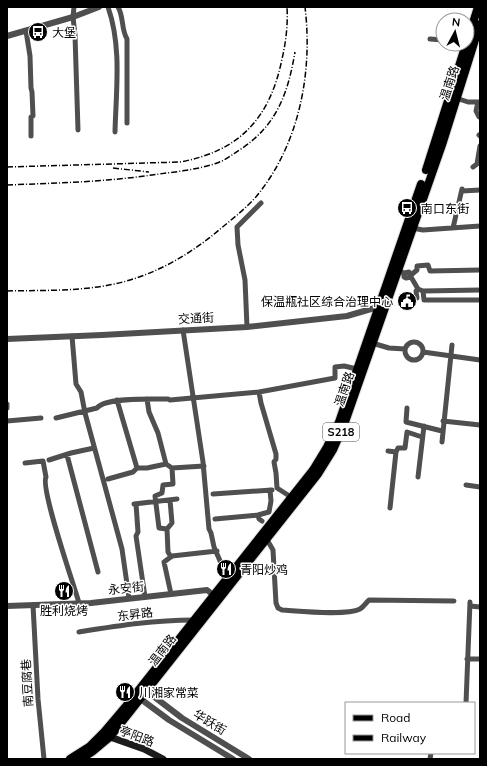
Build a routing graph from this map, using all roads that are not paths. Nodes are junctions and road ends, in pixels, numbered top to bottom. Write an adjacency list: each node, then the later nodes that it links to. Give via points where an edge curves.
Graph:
1 (74, 7): 6 (street)
2 (99, 7): 6 (street)
3 (108, 7): 19 (street, via 117,61)
4 (118, 7): 17 (street, via 122,16 123,33 127,39)
5 (478, 7): 7 (main road, 温南路 / S218)
6 (73, 17): 9 (street); 18 (street)
7 (475, 17)
8 (480, 24): 14 (main road, 温南路 / S218)
9 (26, 31): 10 (street); 20 (street, via 34,116 31,117)
10 (7, 36)
11 (430, 39): 12 (street)
12 (435, 39)
13 (464, 52): 36 (main road, 温南路 / S218)
14 (456, 98): 15 (street); 27 (main road, 温南路 / S218)
15 (479, 102): 16 (street, via 476,112)
16 (479, 117)
17 (127, 123)
18 (78, 130)
19 (115, 132)
20 (31, 136)
21 (480, 146): 22 (street)
22 (479, 161): 23 (street)
23 (473, 167)
24 (480, 190): 28 (street, via 462,190)
25 (261, 203): 37 (street, via 238,227 238,245 245,280)
26 (480, 226): 28 (street)
27 (412, 228): 28 (street); 30 (main road, 温南路 / S218)
28 (453, 228)
29 (480, 270): 31 (street, via 430,271 428,265 417,266 417,270)
30 (401, 272): 31 (street, via 406,278); 36 (main road, 温南路 / S218)
31 (411, 276): 32 (street)
32 (421, 290): 33 (street); 34 (street, via 416,291); 35 (street, via 424,300)
33 (480, 290)
34 (417, 298)
35 (480, 300)
36 (381, 308): 37 (street, 交通街, via 347,316); 41 (main road, 温南路 / S218); 47 (main road, 温南路 / S218)
37 (247, 327): 38 (street, 交通街)
38 (183, 330): 39 (street, 交通街); 49 (street)
39 (72, 336): 40 (street, 交通街); 55 (street, via 76,384 81,392)
40 (7, 339)
41 (372, 343): 43 (street); 91 (main road, 温南路 / S218, via 333,450 318,474)
42 (452, 346): 45 (street)
43 (405, 350): 44 (street, via 406,355 413,360 418,359); 44 (street, via 408,344 416,342 422,346)
44 (423, 352): 45 (street)
45 (450, 356): 46 (street); 59 (street)
46 (480, 360)
47 (357, 369): 48 (street, via 335,367 335,378); 82 (main road, 温南路 / S218, via 339,422 327,447)
48 (259, 392): 49 (street); 79 (street, via 276,454 274,462)
49 (194, 398): 50 (street); 72 (street)
50 (147, 399): 51 (street); 71 (street)
51 (117, 400): 55 (street); 73 (street)
52 (7, 404): 53 (street)
53 (7, 408)
54 (407, 408): 61 (street, via 406,422)
55 (85, 410): 57 (street); 65 (street)
56 (41, 418): 58 (street)
57 (56, 418)
58 (7, 421)
59 (444, 421): 60 (street); 62 (street)
60 (480, 425)
61 (424, 426): 62 (street); 63 (street)
62 (442, 431): 64 (street)
63 (422, 437): 67 (street, via 407,432 405,448 398,448); 75 (street)
64 (442, 442)
65 (94, 448): 68 (street); 99 (street, via 122,548)
66 (388, 450): 67 (street)
67 (396, 452): 86 (street)
68 (67, 455): 69 (street); 94 (street)
69 (49, 460)
70 (25, 463): 101 (street, via 42,461 49,502)
71 (166, 464): 73 (street); 74 (street)
72 (204, 466): 74 (street); 92 (street, via 209,529)
73 (137, 468): 76 (street, via 133,472)
74 (172, 468): 85 (street, via 173,484 163,485 162,493 155,496)
75 (418, 477)
76 (108, 479)
77 (466, 486): 78 (street)
78 (480, 487)
79 (277, 488): 80 (street); 82 (street)
80 (270, 490): 81 (street); 87 (street, via 269,512)
81 (213, 494)
82 (291, 498): 95 (main road, 温南路 / S218)
83 (177, 499): 84 (street)
84 (170, 500): 85 (street); 90 (street, via 172,523)
85 (156, 501): 90 (street, via 159,528); 97 (street, via 135,504 138,532 136,536)
86 (390, 508)
87 (258, 516): 88 (street); 89 (street)
88 (215, 519)
89 (262, 521)
90 (166, 528): 93 (street, via 168,552)
91 (266, 538): 98 (main road, 温南路 / S218); 100 (street, via 272,550 276,603 282,610 353,611 361,608 369,600)
92 (217, 551): 93 (street); 95 (street)
93 (171, 557): 96 (street, via 164,562)
94 (98, 572)
95 (227, 577): 98 (main road, 温南路 / S218)
96 (171, 594): 97 (street, 永安街); 98 (street, 永安街, via 207,590)
97 (145, 597): 99 (street, 永安街)
98 (216, 597): 105 (main road, 温南路 / S218); 109 (main road, 温南路 / S218)
99 (129, 598): 101 (street, 永安街)
100 (454, 601)
101 (80, 603): 102 (street, 永安街)
102 (33, 605): 103 (street, 永安街); 114 (street, 南豆腐巷)
103 (7, 606)
104 (480, 607): 107 (street, via 470,604)
105 (193, 620): 106 (street, 东昇路, via 133,623); 109 (main road, 温南路 / S218)
106 (79, 632)
107 (467, 659): 108 (street); 111 (street)
108 (480, 659)
109 (143, 689): 110 (main road, 温南路 / S218); 118 (street, 华跃街, via 182,718)
110 (137, 696): 112 (main road, 温南路 / S218); 117 (street, 华跃街, via 169,720)
111 (466, 702)
112 (107, 735): 113 (main road, 亭阳路); 115 (main road, 温南路 / S218); 116 (main road, 温南路 / S218, via 92,752)
113 (160, 758)
114 (44, 759)
115 (70, 759)
116 (81, 759)
117 (233, 759)
118 (249, 759)

